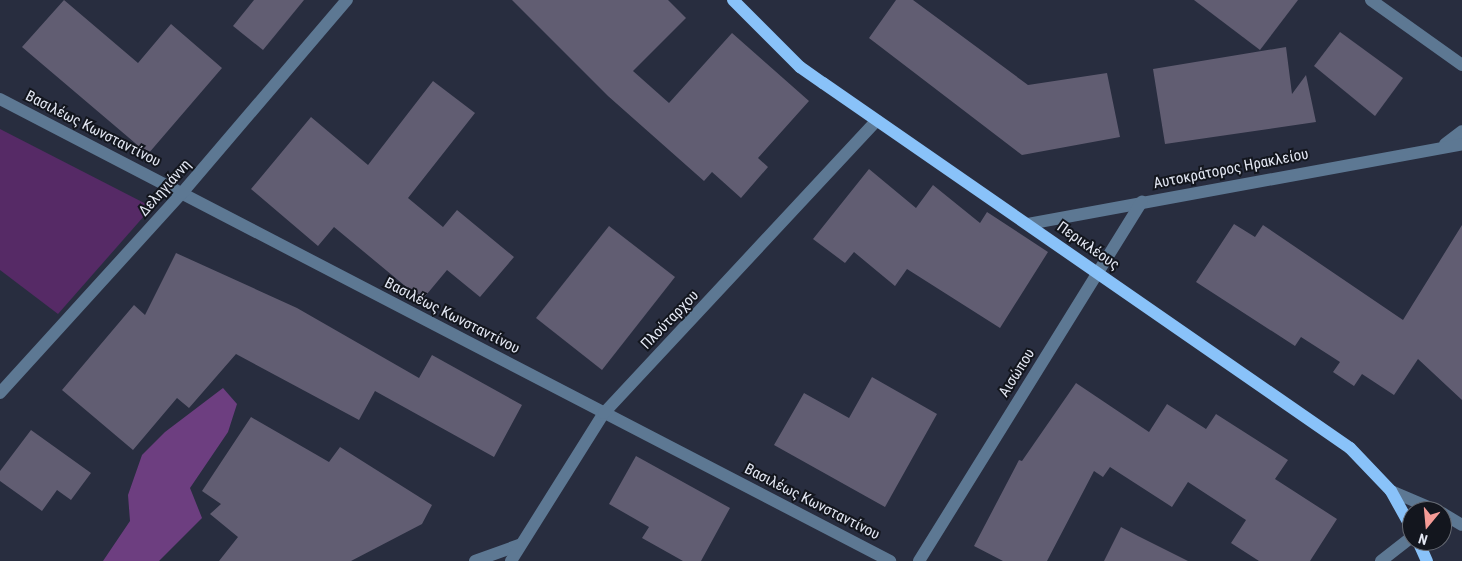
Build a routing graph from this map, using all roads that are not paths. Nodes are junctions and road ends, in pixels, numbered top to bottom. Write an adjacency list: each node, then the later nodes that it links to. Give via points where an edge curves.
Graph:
1 (347, 0): 10 (street, Δεληγιάννη)
2 (733, 0): 6 (main road, Περικλέους, via 800,67)
3 (1371, 0): 4 (street)
4 (1462, 64)
5 (0, 98): 10 (street, Βασιλέως Κωνσταντίνου)
6 (877, 120): 12 (main road, Περικλέους); 15 (street, Πλούταρχου, via 738,274)
7 (1462, 131): 9 (street, Αυτοκράτορος Ηρακλείου)
8 (1462, 144): 9 (street, Αυτοκράτορος Ηρακλείου)
9 (1440, 147): 11 (street, Αυτοκράτορος Ηρακλείου)
10 (182, 194): 14 (street, Δεληγιάννη); 15 (street, Βασιλέως Κωνσταντίνου)
11 (1142, 202): 12 (street, Αυτοκράτορος Ηρακλείου); 13 (street, Αισώπου)
12 (1028, 224): 13 (main road, Περικλέους)
13 (1098, 272): 16 (main road, Περικλέους, via 1350,448); 24 (street, Αισώπου)
14 (0, 393)
15 (604, 413): 19 (street, Πλούταρχου); 23 (street, Βασιλέως Κωνσταντίνου)
16 (1391, 491): 17 (street); 18 (main road, Περικλέους)
17 (1414, 501)
18 (1402, 511)
19 (519, 545): 21 (street); 22 (street, Πλούταρχου)
20 (1402, 545): 25 (street)
21 (475, 561)
22 (511, 561)
23 (890, 561)
24 (919, 561)
25 (1381, 561)

